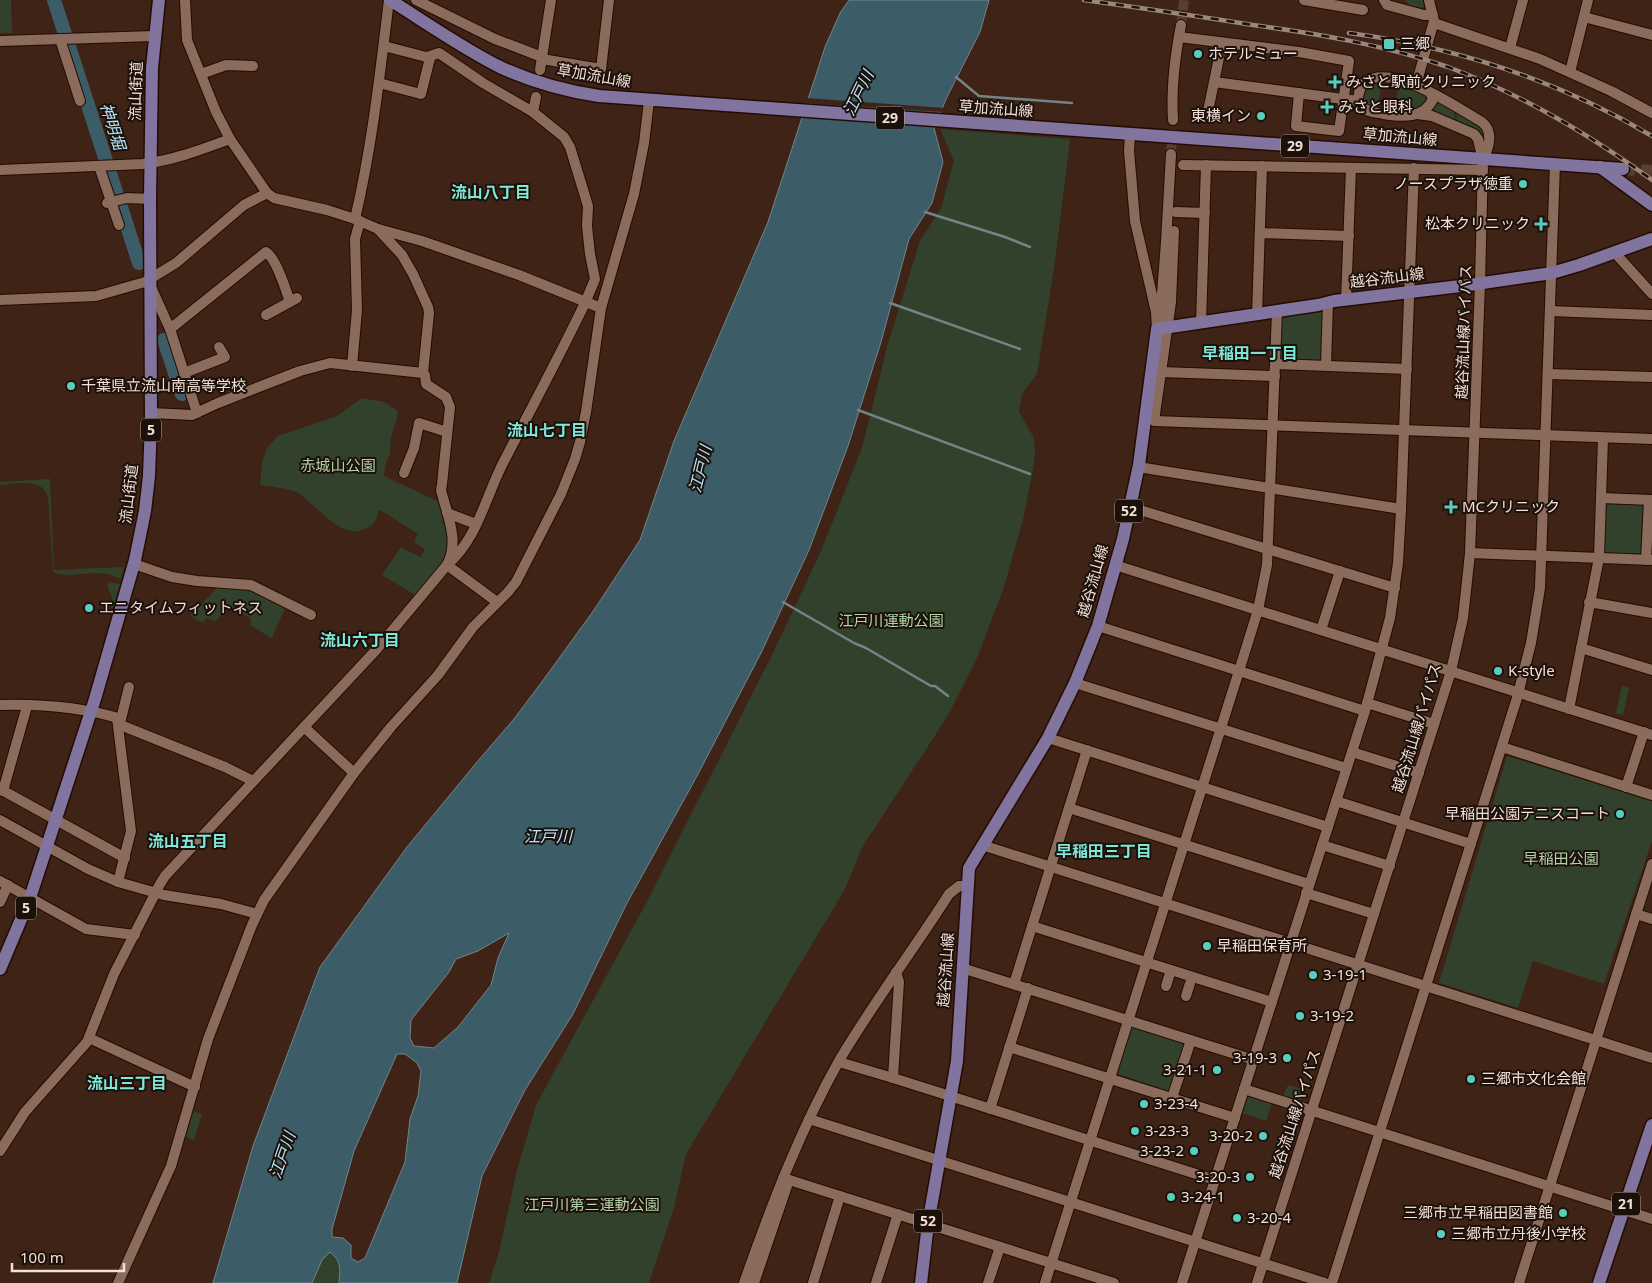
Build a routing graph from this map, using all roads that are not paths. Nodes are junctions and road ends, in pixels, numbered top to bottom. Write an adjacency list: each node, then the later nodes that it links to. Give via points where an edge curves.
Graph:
1 (159, 0): 18 (main road, 流山街道 / 5)
2 (185, 0): 30 (street, via 187,40)
3 (390, 0): 23 (street); 39 (main road, 草加流山線 / 29, via 501,67 532,80 581,94)
4 (416, 0): 26 (street)
5 (551, 0): 26 (street)
6 (609, 0): 26 (street, via 601,69)
7 (1304, 0): 13 (street)
8 (1384, 0): 12 (street, via 1388,5)
9 (1429, 0): 15 (street)
10 (1523, 0): 24 (street)
11 (1588, 0): 14 (street)
12 (1400, 4): 15 (street)
13 (1363, 10)
14 (1584, 17): 17 (street); 29 (street)
15 (1433, 19): 24 (street); 33 (street)
16 (1181, 25): 19 (street)
17 (1652, 35)
18 (154, 36): 20 (street); 49 (main road, 流山街道 / 5)
19 (1179, 37): 22 (street); 45 (street)
20 (65, 39): 21 (street); 38 (street)
21 (0, 41)
22 (1222, 43): 31 (street); 37 (street, via 1349,61)
23 (384, 46): 25 (street); 32 (street)
24 (1510, 48): 29 (street)
25 (427, 57): 32 (street, via 430,58 421,94); 41 (street, via 439,53)
26 (542, 58): 28 (street)
27 (253, 66): 30 (street, via 226,65)
28 (540, 70)
29 (1570, 72): 42 (street)
30 (201, 74): 47 (street)
31 (1214, 82): 35 (street); 44 (street)
32 (379, 84): 67 (street)
33 (1416, 85): 34 (street); 40 (street, via 1381,77 1369,80 1360,88)
34 (1430, 92): 43 (street, via 1432,101 1427,109); 53 (street, via 1488,127 1489,147)
35 (1299, 93): 37 (street); 37 (street, via 1296,126 1339,131)
36 (536, 97): 41 (street)
37 (1343, 100): 40 (street)
38 (80, 101)
39 (652, 101): 46 (main road, 草加流山線 / 29); 84 (street, via 634,194)
40 (1358, 101): 43 (street, via 1368,111 1404,117)
41 (533, 112): 83 (street, via 564,137 570,147 588,206 587,226 595,279)
42 (1652, 113)
43 (1417, 114): 53 (street, via 1432,116 1474,134)
44 (1207, 116)
45 (1173, 120)
46 (1126, 134): 53 (main road, 草加流山線 / 29); 91 (street, via 1134,221)
47 (230, 139): 49 (street, via 164,162); 61 (street)
48 (1170, 154): 91 (street)
49 (151, 163): 54 (street); 62 (main road, 流山街道 / 5)
50 (1555, 164): 53 (main road, 草加流山線 / 29); 56 (main road, 草加流山線 / 29); 75 (street)
51 (1183, 165): 52 (street)
52 (1206, 165): 55 (street); 66 (street)
53 (1483, 165): 58 (street); 77 (street, 越谷流山線バイパス)
54 (101, 166): 60 (street); 63 (street)
55 (1262, 166): 57 (street); 71 (street)
56 (1600, 167): 59 (main road, 草加流山線 / 29); 64 (main road)
57 (1351, 168): 58 (street); 72 (street)
58 (1414, 168): 78 (street)
59 (1623, 169)
60 (0, 170)
61 (267, 193): 67 (street, via 274,198); 76 (street, via 244,205)
62 (150, 199): 63 (street, via 127,198); 76 (main road, 流山街道 / 5)
63 (110, 202): 68 (street)
64 (1652, 206)
65 (1176, 212): 66 (street)
66 (1205, 213): 90 (street)
67 (357, 220): 69 (street); 96 (street, via 357,310)
68 (119, 225)
69 (378, 229): 83 (street, via 492,265); 100 (street, via 402,255 428,307)
70 (1174, 231): 91 (street, via 1171,302)
71 (1260, 233): 72 (street); 88 (street)
72 (1349, 236): 81 (street)
73 (1652, 239): 74 (main road, 越谷流山線)
74 (1615, 253): 75 (main road, 越谷流山線); 79 (street)
75 (1552, 273): 77 (main road, 越谷流山線); 86 (street)
76 (151, 282): 80 (street, via 96,296); 92 (street); 104 (main road, 流山街道 / 5)
77 (1480, 283): 78 (main road, 越谷流山線); 109 (street, 越谷流山線バイパス)
78 (1410, 292): 81 (main road, 越谷流山線); 97 (street)
79 (1652, 294)
80 (0, 300)
81 (1346, 300): 82 (main road, 越谷流山線)
82 (1328, 302): 85 (main road, 越谷流山線); 95 (street)
83 (585, 303): 84 (street); 121 (street, via 500,469)
84 (601, 308): 132 (street, via 586,412 575,459 561,494 516,582)
85 (1277, 312): 88 (main road, 越谷流山線); 94 (street)
86 (1550, 312): 89 (street); 101 (street)
87 (266, 315): 92 (street, via 294,300 266,252)
88 (1257, 315): 90 (main road, 越谷流山線)
89 (1652, 315)
90 (1201, 323): 91 (main road, 越谷流山線)
91 (1161, 328): 98 (street); 113 (main road, 越谷流山線 / 52)
92 (170, 329): 99 (street)
93 (219, 347): 99 (street, via 225,357)
94 (1276, 364): 95 (street); 102 (street)
95 (1326, 365): 97 (street)
96 (352, 366): 100 (street); 105 (street, via 333,363 313,367)
97 (1407, 369): 107 (street)
98 (1161, 372): 102 (street); 106 (street, via 1154,421)
99 (184, 373): 105 (street)
100 (423, 373): 108 (street, via 426,384 448,400)
101 (1548, 374): 103 (street); 110 (street)
102 (1275, 376): 106 (street)
103 (1652, 377)
104 (151, 413): 105 (street); 127 (main road, 流山街道 / 5, via 145,511)
105 (197, 413)
106 (1273, 426): 107 (street); 115 (street)
107 (1404, 430): 109 (street); 119 (street)
108 (447, 432): 114 (street, via 419,423); 120 (street, via 441,490)
109 (1475, 433): 110 (street); 123 (street, 越谷流山線バイパス)
110 (1545, 435): 111 (street); 124 (street)
111 (1603, 438): 112 (street); 116 (street)
112 (1652, 439)
113 (1138, 467): 115 (street); 118 (main road, 越谷流山線 / 52)
114 (404, 474)
115 (1271, 488): 119 (street); 122 (street)
116 (1601, 498): 117 (street); 125 (street)
117 (1650, 500): 126 (street)
118 (1130, 507): 122 (street); 129 (main road, 越谷流山線 / 52)
119 (1402, 508): 131 (street)
120 (447, 513): 121 (street); 128 (street, via 453,549)
121 (476, 524): 128 (street, via 461,551)
122 (1269, 549): 130 (street); 134 (street)
123 (1470, 553): 124 (street); 143 (street, 越谷流山線バイパス, via 1463,618)
124 (1542, 556): 125 (street); 146 (street, via 1532,643)
125 (1599, 558): 126 (street); 133 (street)
126 (1649, 560)
127 (134, 564): 136 (street, via 172,577 251,585); 151 (main road, 流山街道 / 5)
128 (447, 565): 132 (street); 154 (street, via 376,650)
129 (1115, 565): 134 (street); 137 (main road, 越谷流山線 / 52)
130 (1340, 571): 131 (street); 138 (street)
131 (1396, 588): 140 (street)
132 (497, 602): 162 (street)
133 (1589, 602): 135 (street); 139 (street)
134 (1258, 610): 138 (street); 142 (street)
135 (1652, 613)
136 (311, 615)
137 (1098, 626): 142 (street); 144 (main road, 越谷流山線 / 52)
138 (1321, 630): 140 (street)
139 (1581, 648): 141 (street); 150 (street)
140 (1383, 649): 143 (street); 149 (street)
141 (1652, 670)
142 (1239, 671): 149 (street); 155 (street)
143 (1451, 671): 146 (street); 153 (street, 越谷流山線バイパス)
144 (1076, 683): 155 (street); 157 (main road, 越谷流山線 / 52)
145 (129, 687): 152 (street)
146 (1519, 693): 150 (street); 158 (street)
147 (0, 705): 148 (street)
148 (27, 706): 151 (street); 167 (street)
149 (1366, 707): 153 (street); 160 (street)
150 (1570, 709): 156 (street)
151 (91, 711): 152 (street); 172 (main road, 流山街道 / 5)
152 (119, 720): 164 (street); 180 (street, via 131,831)
153 (1434, 724): 163 (street, 越谷流山線バイパス)
154 (304, 727): 162 (street); 164 (street)
155 (1221, 729): 161 (street); 165 (street)
156 (1648, 733): 166 (street)
157 (1048, 738): 159 (street); 177 (main road, 越谷流山線 / 52)
158 (1502, 747): 166 (street); 176 (street)
159 (1088, 750): 165 (street); 170 (street)
160 (1352, 752): 161 (street); 163 (street)
161 (1346, 768): 169 (street)
162 (354, 773): 192 (street, via 272,887)
163 (1419, 773): 173 (street, 越谷流山線バイパス)
164 (253, 781): 188 (street, via 165,876)
165 (1202, 786): 174 (street); 175 (street)
166 (1626, 787): 168 (street)
167 (2, 791): 172 (street)
168 (1652, 795)
169 (1336, 801): 173 (street); 174 (street)
170 (1069, 808): 175 (street); 182 (street)
171 (0, 820): 179 (street)
172 (55, 820): 179 (main road, 流山街道 / 5); 180 (street)
173 (1404, 822): 176 (street); 183 (street, 越谷流山線バイパス)
174 (1328, 827): 178 (street)
175 (1184, 844): 187 (street); 191 (street)
176 (1471, 844): 208 (street)
177 (982, 845): 182 (street); 186 (main road, 越谷流山線 / 52, via 971,864)
178 (1322, 845): 183 (street); 187 (street)
179 (46, 846): 184 (street); 189 (main road, 流山街道 / 5)
180 (124, 858): 184 (street)
181 (1652, 864): 194 (street)
182 (1051, 866): 191 (street); 196 (street)
183 (1390, 866): 193 (street, 越谷流山線バイパス)
184 (118, 882): 188 (street)
185 (4, 883): 189 (street); 190 (street)
186 (967, 886): 201 (main road, 越谷流山線 / 52); 204 (street, via 959,886 949,894)
187 (1308, 888): 193 (street); 198 (street)
188 (155, 893): 192 (street); 197 (street)
189 (30, 898): 197 (street, via 86,929); 202 (main road, 流山街道 / 5)
190 (0, 902)
191 (1165, 904): 198 (street); 199 (street)
192 (257, 914): 222 (street, via 218,1011)
193 (1374, 914): 200 (street, 越谷流山線バイパス)
194 (1636, 914): 195 (street); 215 (street)
195 (1652, 918)
196 (1032, 926): 199 (street); 206 (street)
197 (135, 935): 213 (street, via 114,974)
198 (1290, 943): 200 (street); 211 (street)
199 (1147, 962): 203 (street); 212 (street)
200 (1358, 964): 208 (street); 227 (street, 越谷流山線バイパス)
201 (962, 968): 206 (street); 224 (main road, 越谷流山線 / 52)
202 (0, 969)
203 (1171, 970): 205 (street); 207 (street)
204 (896, 972): 219 (street); 220 (street, via 899,982)
205 (1192, 977): 210 (street); 211 (street)
206 (1014, 984): 209 (street)
207 (1166, 986)
208 (1426, 986): 215 (street); 231 (street)
209 (1028, 988): 212 (street); 216 (street)
210 (1186, 996)
211 (1272, 1002): 218 (street)
212 (1128, 1020): 214 (street); 221 (street)
213 (89, 1038): 222 (street); 233 (street, via 25,1112)
214 (1191, 1040): 218 (street); 225 (street)
215 (1596, 1040): 217 (street); 237 (street)
216 (1009, 1046): 221 (street); 226 (street)
217 (1652, 1058)
218 (1254, 1060): 223 (street)
219 (839, 1062): 220 (street); 229 (street)
220 (893, 1078): 224 (street)
221 (1110, 1078): 225 (street); 232 (street)
222 (194, 1087): 248 (street, via 171,1166)
223 (1244, 1090): 227 (street); 228 (street)
224 (952, 1097): 226 (street); 234 (main road, 越谷流山線 / 52)
225 (1172, 1098): 228 (street)
226 (990, 1109): 232 (street)
227 (1311, 1111): 231 (street); 247 (street, 越谷流山線バイパス)
228 (1235, 1118): 236 (street)
229 (809, 1119): 234 (street); 235 (street)
230 (1652, 1125): 240 (main road, 21)
231 (1379, 1133): 237 (street); 260 (street)
232 (1090, 1141): 236 (street); 239 (street)
233 (0, 1151)
234 (940, 1160): 239 (street); 243 (main road, 越谷流山線 / 52)
235 (786, 1179): 238 (street); 249 (street, via 768,1214); 250 (street)
236 (1215, 1180): 244 (street)
237 (1550, 1186): 240 (street); 261 (street)
238 (840, 1196): 241 (street); 251 (street)
239 (1071, 1202): 244 (street); 246 (street)
240 (1624, 1210): 242 (street); 262 (main road, 21)
241 (898, 1214): 243 (street); 252 (street)
242 (1652, 1219)
243 (928, 1224): 245 (street); 253 (main road, 越谷流山線 / 52)
244 (1196, 1242): 247 (street); 257 (street)
245 (1000, 1247): 246 (street); 254 (street)
246 (1051, 1263): 255 (street); 256 (street)
247 (1263, 1263): 258 (street, 越谷流山線バイパス); 259 (street)
248 (118, 1283)
249 (744, 1283)
250 (754, 1283)
251 (813, 1283)
252 (876, 1283)
253 (921, 1283)
254 (990, 1283)
255 (1045, 1283)
256 (1114, 1283)
257 (1182, 1283)
258 (1257, 1283)
259 (1325, 1283)
260 (1332, 1283)
261 (1519, 1283)
262 (1599, 1283)

